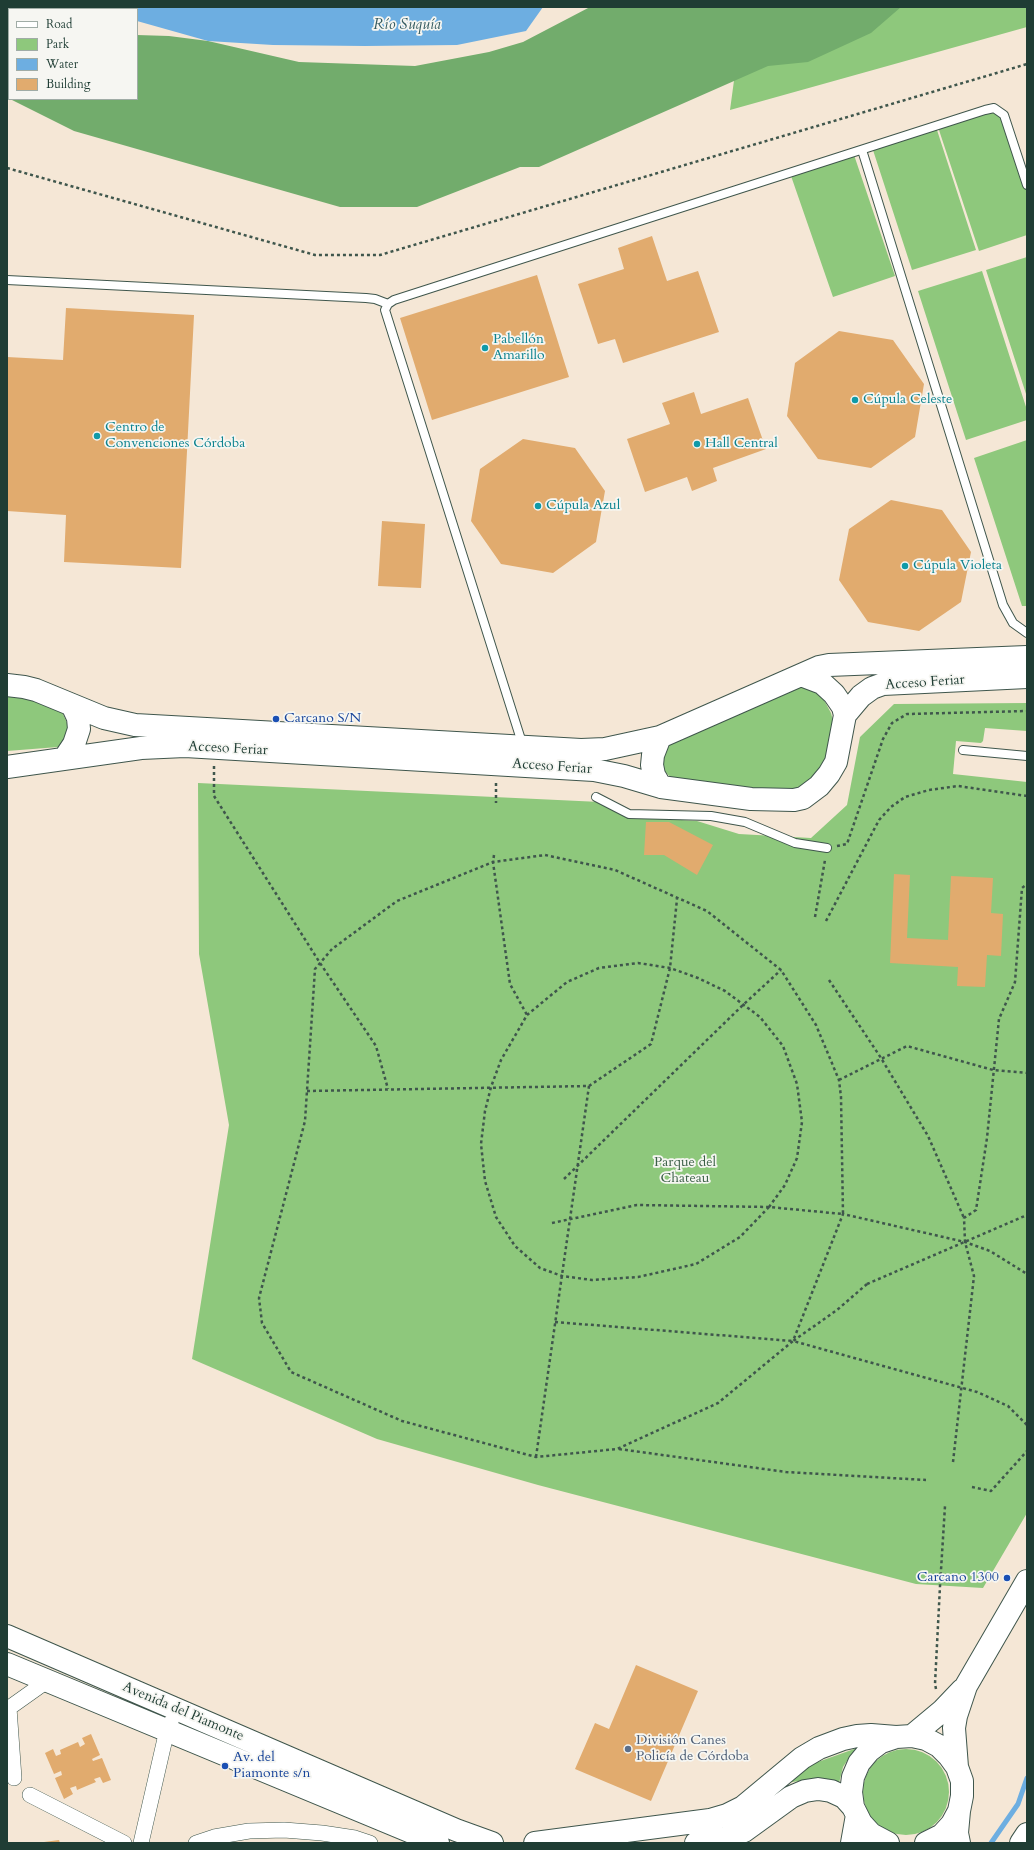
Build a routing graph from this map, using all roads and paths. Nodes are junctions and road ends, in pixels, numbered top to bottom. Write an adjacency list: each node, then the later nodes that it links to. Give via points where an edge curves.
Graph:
1 (1027, 64): 3 (path, via 380,255 315,255)
2 (862, 150): 4 (lane, via 994,108 1004,115); 6 (lane); 7 (lane, via 1003,605 1013,623)
3 (7, 168)
4 (1027, 185)
5 (7, 280): 6 (lane, via 375,298)
6 (388, 304): 16 (lane, via 385,310)
7 (1027, 633)
8 (1027, 657): 9 (main road, Acceso Feriar, via 828,665)
9 (801, 675): 14 (main road, via 816,680 828,688 843,707); 15 (main road, Acceso Feriar)
10 (1027, 677): 14 (main road, Acceso Feriar, via 883,684 861,696)
11 (7, 685): 12 (main road, Acceso Feriar, via 36,690)
12 (72, 705): 16 (main road, Acceso Feriar, via 104,718 143,725); 20 (main road, via 78,718 79,729 74,744)
13 (1027, 711): 25 (path, via 906,714 892,723 883,739 848,844)
14 (845, 715): 22 (main road, Acceso Feriar, via 836,762 830,774 803,798 778,801 751,799)
15 (660, 737): 16 (main road, Acceso Feriar, via 606,749); 22 (main road, via 652,765)
16 (523, 746)
17 (215, 748): 20 (main road, Acceso Feriar, via 155,747); 22 (main road, Acceso Feriar, via 594,770); 32 (path, via 214,796)
18 (963, 750): 19 (lane)
19 (1027, 756)
20 (64, 758): 21 (main road, Acceso Feriar)
21 (7, 767)
22 (661, 787)
23 (1027, 796): 31 (path, via 958,786 905,797 878,820)
24 (596, 797): 25 (lane, via 629,814 711,816 745,822 795,843)
25 (827, 848): 30 (path)
26 (494, 855): 27 (path)
27 (493, 862): 29 (path, via 545,856 615,870); 32 (path, via 397,900 332,949); 37 (path, via 510,984)
28 (1027, 884): 39 (path, via 1022,888 1021,933 1015,982 999,1019)
29 (677, 899): 33 (path); 34 (path, via 707,911)
30 (815, 917)
31 (826, 921)
32 (320, 963): 44 (path, via 376,1046); 45 (path, via 315,969)
33 (670, 968): 36 (path, via 725,991); 37 (path, via 638,963 599,968 567,982); 42 (path, via 652,1044)
34 (781, 970): 36 (path); 41 (path, via 816,1025)
35 (830, 980): 38 (path)
36 (744, 1004): 46 (path); 48 (path, via 760,1017 783,1046 798,1084 802,1122 796,1158 785,1185)
37 (527, 1015): 43 (path, via 501,1060)
38 (881, 1058): 39 (path, via 906,1046); 41 (path); 51 (path, via 928,1136)
39 (993, 1070): 40 (path); 51 (path, via 987,1138 976,1210)
40 (1027, 1073)
41 (839, 1080): 49 (path)
42 (589, 1086): 43 (path); 46 (path)
43 (491, 1087): 44 (path); 56 (path, via 481,1144 485,1182 496,1216 515,1246 540,1268)
44 (388, 1089): 45 (path)
45 (307, 1091): 63 (path, via 305,1121 259,1298 262,1323 291,1372 402,1421)
46 (578, 1165): 47 (path); 52 (path)
47 (564, 1179)
48 (769, 1207): 49 (path); 52 (path, via 637,1205); 56 (path, via 740,1237 696,1264 638,1277 592,1280)
49 (843, 1214): 54 (path); 58 (path)
50 (1027, 1215): 58 (path, bridge, via 867,1284 837,1310)
51 (964, 1218): 54 (path)
52 (570, 1219): 53 (path); 56 (path)
53 (552, 1223)
54 (965, 1242): 55 (path, via 990,1251); 59 (path, via 974,1276)
55 (1027, 1274)
56 (562, 1276): 57 (path)
57 (555, 1322): 58 (path); 63 (path)
58 (793, 1341): 59 (path); 61 (path, via 718,1403)
59 (962, 1388): 60 (path, via 1008,1406); 64 (path)
60 (1027, 1425)
61 (617, 1449): 63 (path); 65 (path, via 786,1472)
62 (1027, 1451): 66 (path, via 991,1491)
63 (536, 1457)
64 (953, 1462)
65 (926, 1480)
66 (972, 1487)
67 (945, 1506): 74 (path, via 935,1684)
68 (1027, 1581): 72 (main road)
69 (7, 1636): 73 (main road, Avenida del Piamonte)
70 (7, 1664): 71 (main road, Avenida del Piamonte)
71 (47, 1682): 75 (main road, Avenida del Piamonte); 78 (street, via 9,1708)
72 (966, 1686): 74 (main road); 77 (main road, via 954,1728)
73 (176, 1710): 75 (street); 88 (main road, Avenida del Piamonte)
74 (942, 1711): 76 (main road)
75 (167, 1730): 84 (street); 87 (main road, Avenida del Piamonte)
76 (904, 1736): 77 (main road, via 926,1739 939,1746); 80 (main road, via 881,1742 859,1763 853,1777 851,1792); 89 (main road, via 857,1736 819,1748 802,1758 743,1807 710,1820)
77 (957, 1767): 81 (main road, via 962,1782)
78 (14, 1778)
79 (30, 1795): 83 (street)
80 (855, 1811): 90 (main road, via 844,1797 831,1791 805,1791 791,1797 744,1832 727,1838); 91 (main road); 92 (main road, via 871,1834)
81 (959, 1811): 93 (main road, via 952,1824 942,1834); 94 (main road)
82 (1027, 1834): 95 (main road)
83 (124, 1843)
84 (141, 1843)
85 (196, 1843): 86 (street, via 250,1831 284,1830 329,1834)
86 (370, 1843)
87 (438, 1843)
88 (492, 1843)
89 (535, 1843)
90 (696, 1843)
91 (852, 1843)
92 (888, 1843)
93 (926, 1843)
94 (960, 1843)
95 (1021, 1843)

